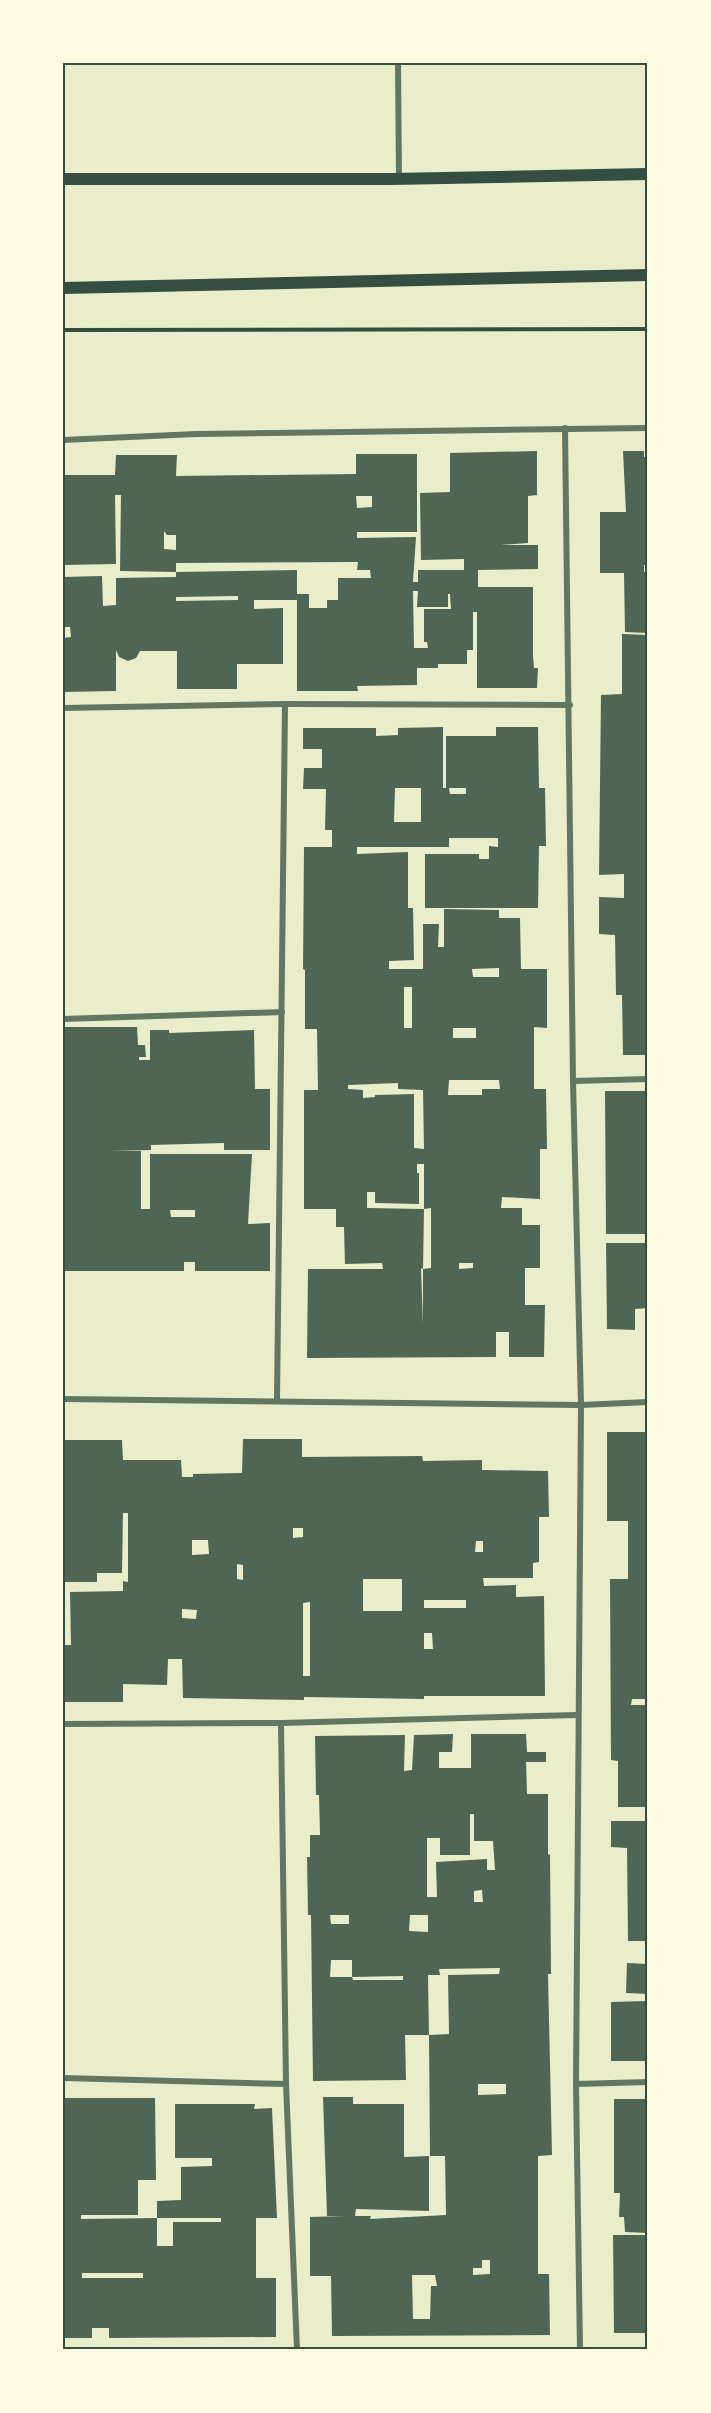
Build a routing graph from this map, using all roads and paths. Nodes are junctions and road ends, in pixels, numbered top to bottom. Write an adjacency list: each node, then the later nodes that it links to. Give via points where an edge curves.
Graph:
1 (398, 63): 4 (street)
2 (648, 174): 4 (main road)
3 (63, 179): 4 (main road)
4 (399, 179)
5 (648, 275): 6 (main road)
6 (63, 288)
7 (648, 329): 8 (path)
8 (63, 330)
9 (565, 428): 10 (street); 11 (street); 13 (street)
10 (648, 428)
11 (63, 440)
12 (285, 704): 13 (street); 14 (street); 15 (street)
13 (570, 705): 18 (street)
14 (63, 708)
15 (282, 1012): 16 (street); 20 (street)
16 (63, 1018)
17 (648, 1079): 18 (street)
18 (573, 1081): 22 (street)
19 (63, 1399): 20 (street)
20 (276, 1401): 22 (street)
21 (648, 1402): 22 (street)
22 (581, 1405): 23 (street)
23 (578, 1715): 24 (street); 29 (street)
24 (281, 1723): 25 (street); 28 (street)
25 (63, 1724)
26 (63, 2078): 28 (street)
27 (648, 2082): 29 (street)
28 (286, 2084): 30 (street)
29 (576, 2084): 31 (street)
30 (297, 2350)
31 (580, 2350)

